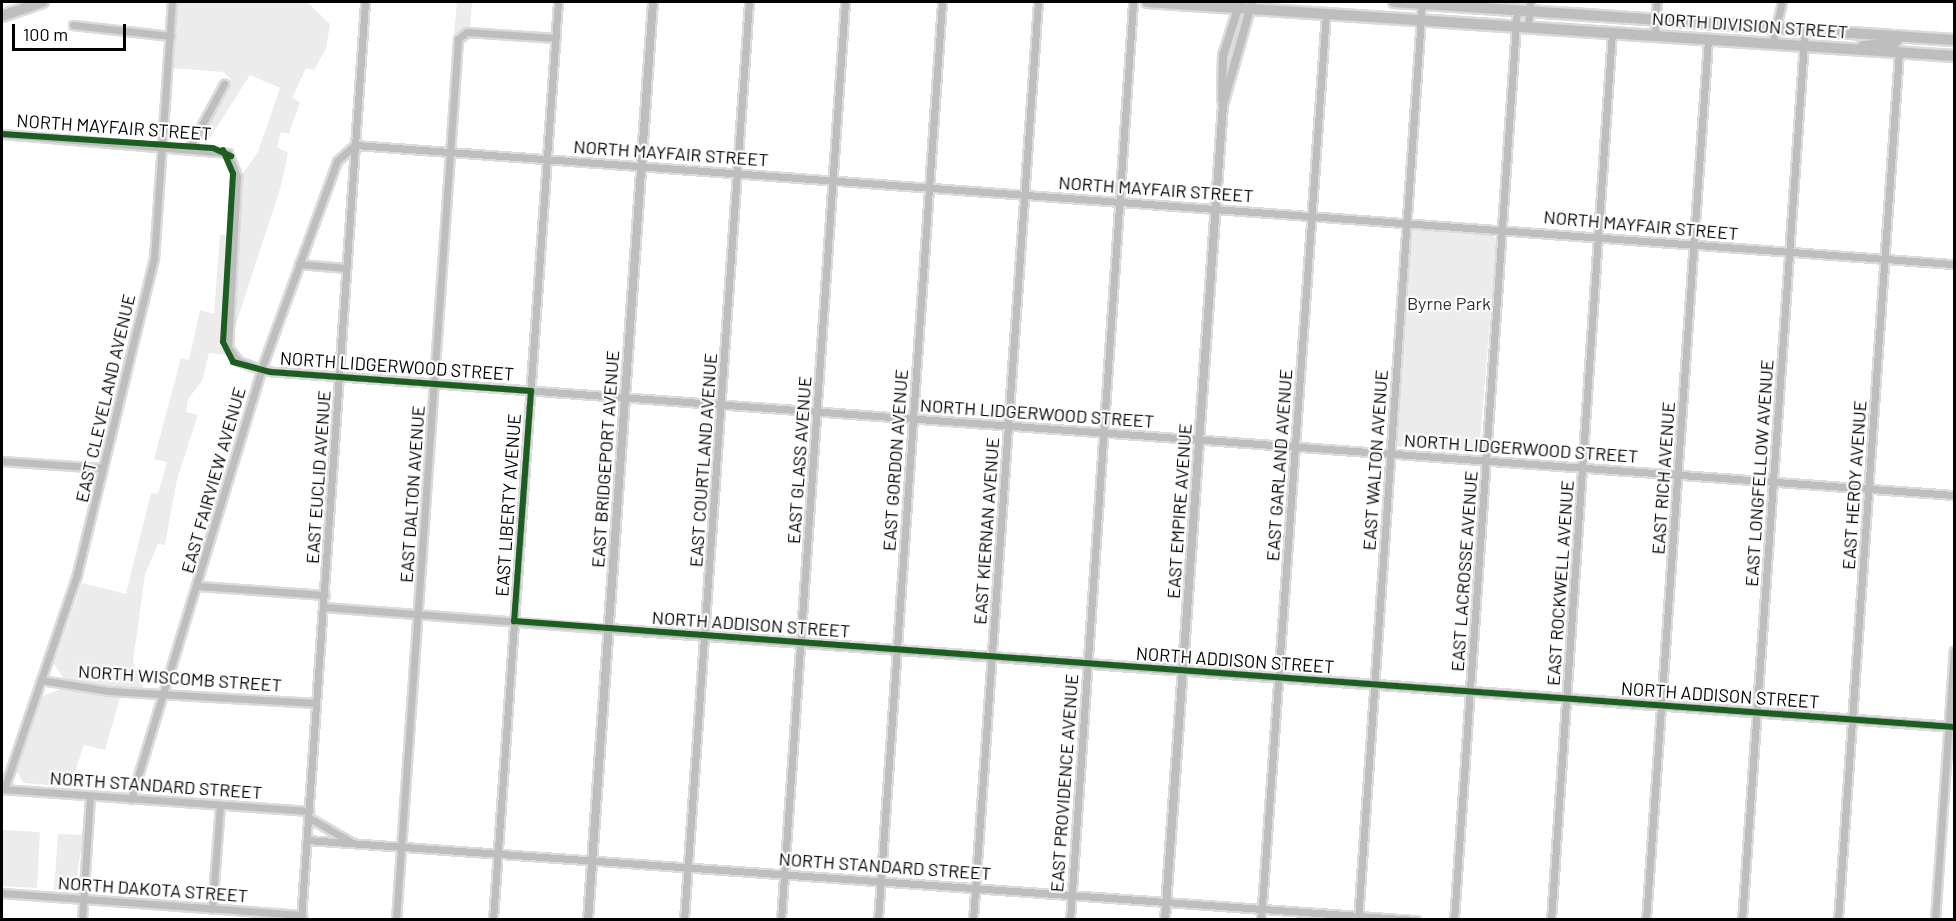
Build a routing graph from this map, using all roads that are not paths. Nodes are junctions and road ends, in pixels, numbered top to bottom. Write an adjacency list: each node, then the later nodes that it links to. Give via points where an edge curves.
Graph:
1 (44, 2): 20 (main road)
2 (172, 2): 29 (street, EAST CLEVELAND AVENUE)
3 (365, 2): 43 (street, EAST EUCLID AVENUE)
4 (558, 2): 32 (street, EAST LIBERTY AVENUE)
5 (653, 2): 47 (street, EAST BRIDGEPORT AVENUE)
6 (749, 2): 48 (street, EAST COURTLAND AVENUE)
7 (845, 2): 49 (street, EAST GLASS AVENUE)
8 (942, 2): 50 (street, EAST GORDON AVENUE)
9 (1038, 2): 51 (street, EAST KIERNAN AVENUE)
10 (1133, 2): 52 (street, EAST PROVIDENCE AVENUE)
11 (1147, 2): 16 (main road, NORTH DIVISION STREET)
12 (1395, 2): 15 (main road, NORTH DIVISION STREET)
13 (1657, 2): 22 (street)
14 (1782, 2): 26 (street)
15 (1422, 3): 18 (main road, NORTH DIVISION STREET); 21 (street, EAST WALTON AVENUE)
16 (1245, 4): 19 (main road, NORTH DIVISION STREET); 53 (street, EAST EMPIRE AVENUE, via 1223,105)
17 (1530, 6): 18 (main road, NORTH DIVISION STREET); 22 (main road, NORTH DIVISION STREET); 25 (street)
18 (1517, 10): 24 (street, EAST LACROSSE AVENUE)
19 (1326, 13): 21 (main road, NORTH DIVISION STREET); 54 (street, EAST GARLAND AVENUE)
20 (2, 16)
21 (1421, 19): 24 (main road, NORTH DIVISION STREET); 55 (street, EAST WALTON AVENUE)
22 (1656, 19): 26 (main road, NORTH DIVISION STREET); 30 (street)
23 (74, 25): 29 (street)
24 (1516, 25): 25 (main road, NORTH DIVISION STREET); 56 (street, EAST LACROSSE AVENUE)
25 (1528, 26): 28 (main road, NORTH DIVISION STREET)
26 (1780, 28): 27 (main road, NORTH DIVISION STREET); 35 (street)
27 (1805, 29): 31 (main road, NORTH DIVISION STREET); 36 (street, EAST LONGFELLOW AVENUE)
28 (1612, 33): 30 (main road, NORTH DIVISION STREET); 57 (street, EAST ROCKWELL AVENUE)
29 (170, 36): 42 (street, EAST CLEVELAND AVENUE)
30 (1655, 36): 33 (main road, NORTH DIVISION STREET)
31 (1899, 36): 34 (main road, NORTH DIVISION STREET); 37 (main road, via 1895,43)
32 (556, 38): 45 (street, EAST DALTON AVENUE, via 460,34); 46 (street, EAST LIBERTY AVENUE)
33 (1708, 39): 35 (main road, NORTH DIVISION STREET); 58 (street, EAST RICH AVENUE)
34 (1954, 40)
35 (1772, 44): 36 (main road, NORTH DIVISION STREET)
36 (1804, 46): 37 (main road, NORTH DIVISION STREET); 59 (street, EAST LONGFELLOW AVENUE)
37 (1851, 49): 38 (main road, NORTH DIVISION STREET)
38 (1899, 52): 39 (main road, NORTH DIVISION STREET); 60 (street, EAST HEROY AVENUE)
39 (1954, 56)
40 (225, 84): 44 (street)
41 (2, 134): 42 (street, NORTH MAYFAIR STREET)
42 (162, 145): 44 (street, NORTH MAYFAIR STREET); 79 (street, EAST CLEVELAND AVENUE, via 154,258)
43 (355, 146): 45 (street, NORTH MAYFAIR STREET); 61 (street, EAST FAIRVIEW AVENUE, via 337,161); 63 (street, EAST EUCLID AVENUE)
44 (190, 147): 64 (street, NORTH MAYFAIR STREET, via 223,150 237,171 228,348 238,361)
45 (450, 152): 46 (street, NORTH MAYFAIR STREET); 66 (street, EAST DALTON AVENUE)
46 (548, 159): 47 (street, NORTH MAYFAIR STREET); 67 (street, EAST LIBERTY AVENUE)
47 (642, 167): 48 (street, NORTH MAYFAIR STREET); 68 (street, EAST BRIDGEPORT AVENUE)
48 (738, 173): 49 (street, NORTH MAYFAIR STREET); 69 (street, EAST COURTLAND AVENUE)
49 (833, 180): 50 (street, NORTH MAYFAIR STREET); 70 (street, EAST GLASS AVENUE)
50 (929, 188): 51 (street, NORTH MAYFAIR STREET); 71 (street, EAST GORDON AVENUE)
51 (1024, 195): 52 (street, NORTH MAYFAIR STREET); 72 (street, EAST KIERNAN AVENUE)
52 (1120, 202): 53 (street, NORTH MAYFAIR STREET); 73 (street, EAST PROVIDENCE AVENUE)
53 (1216, 208): 54 (street, NORTH MAYFAIR STREET); 74 (street, EAST EMPIRE AVENUE)
54 (1312, 216): 55 (street, NORTH MAYFAIR STREET); 75 (street, EAST GARLAND AVENUE)
55 (1407, 222): 56 (street, NORTH MAYFAIR STREET); 76 (street, EAST WALTON AVENUE)
56 (1503, 230): 57 (street, NORTH MAYFAIR STREET); 78 (street, EAST LACROSSE AVENUE)
57 (1598, 237): 58 (street, NORTH MAYFAIR STREET); 80 (street, EAST ROCKWELL AVENUE)
58 (1694, 245): 59 (street, NORTH MAYFAIR STREET); 81 (street, EAST RICH AVENUE)
59 (1790, 252): 60 (street, NORTH MAYFAIR STREET); 82 (street, EAST LONGFELLOW AVENUE)
60 (1885, 259): 62 (street, NORTH MAYFAIR STREET); 83 (street, EAST HEROY AVENUE)
61 (299, 264): 63 (street); 64 (street, EAST FAIRVIEW AVENUE)
62 (1954, 264)
63 (346, 268): 65 (street, EAST EUCLID AVENUE)
64 (261, 370): 65 (street, NORTH LIDGERWOOD STREET); 85 (street, EAST FAIRVIEW AVENUE)
65 (339, 377): 66 (street, NORTH LIDGERWOOD STREET); 86 (street, EAST EUCLID AVENUE)
66 (435, 384): 67 (street, NORTH LIDGERWOOD STREET); 88 (street, EAST DALTON AVENUE)
67 (531, 391): 68 (street, NORTH LIDGERWOOD STREET); 89 (street, EAST LIBERTY AVENUE)
68 (626, 398): 69 (street, NORTH LIDGERWOOD STREET); 90 (street, EAST BRIDGEPORT AVENUE)
69 (721, 405): 70 (street, NORTH LIDGERWOOD STREET); 91 (street, EAST COURTLAND AVENUE)
70 (818, 412): 71 (street, NORTH LIDGERWOOD STREET); 92 (street, EAST GLASS AVENUE)
71 (913, 419): 72 (street, NORTH LIDGERWOOD STREET); 93 (street, EAST GORDON AVENUE)
72 (1009, 426): 73 (street, NORTH LIDGERWOOD STREET); 95 (street, EAST KIERNAN AVENUE)
73 (1104, 433): 74 (street, NORTH LIDGERWOOD STREET); 96 (street, EAST PROVIDENCE AVENUE)
74 (1200, 440): 75 (street, NORTH LIDGERWOOD STREET); 97 (street, EAST EMPIRE AVENUE)
75 (1296, 447): 76 (street, NORTH LIDGERWOOD STREET); 98 (street, EAST GARLAND AVENUE)
76 (1391, 454): 78 (street, NORTH LIDGERWOOD STREET); 100 (street, EAST WALTON AVENUE)
77 (2, 461): 79 (street)
78 (1487, 461): 80 (street, NORTH LIDGERWOOD STREET); 102 (street, EAST LACROSSE AVENUE)
79 (103, 468): 99 (street, EAST CLEVELAND AVENUE, via 69,604)
80 (1583, 468): 81 (street, NORTH LIDGERWOOD STREET); 103 (street, EAST ROCKWELL AVENUE)
81 (1678, 475): 82 (street, NORTH LIDGERWOOD STREET); 105 (street, EAST RICH AVENUE)
82 (1774, 482): 83 (street, NORTH LIDGERWOOD STREET); 106 (street, EAST LONGFELLOW AVENUE)
83 (1869, 489): 84 (street, NORTH LIDGERWOOD STREET); 107 (street, EAST HEROY AVENUE)
84 (1954, 495)
85 (198, 586): 86 (street); 101 (street, EAST FAIRVIEW AVENUE)
86 (325, 595): 87 (street, EAST EUCLID AVENUE)
87 (324, 607): 88 (street, NORTH ADDISON STREET); 104 (street, EAST EUCLID AVENUE)
88 (419, 614): 89 (street, NORTH ADDISON STREET); 116 (street, EAST DALTON AVENUE)
89 (514, 621): 90 (street, NORTH ADDISON STREET); 117 (street, EAST LIBERTY AVENUE)
90 (610, 629): 91 (street, NORTH ADDISON STREET); 118 (street, EAST BRIDGEPORT AVENUE)
91 (706, 636): 92 (street, NORTH ADDISON STREET); 119 (street, EAST COURTLAND AVENUE)
92 (801, 643): 93 (street, NORTH ADDISON STREET); 120 (street, EAST GLASS AVENUE)
93 (897, 650): 95 (street, NORTH ADDISON STREET); 121 (street, EAST GORDON AVENUE)
94 (1954, 651): 108 (street)
95 (993, 657): 96 (street, NORTH ADDISON STREET); 122 (street, EAST KIERNAN AVENUE)
96 (1088, 664): 97 (street, NORTH ADDISON STREET); 124 (street, EAST PROVIDENCE AVENUE)
97 (1184, 671): 98 (street, NORTH ADDISON STREET); 126 (street, EAST EMPIRE AVENUE)
98 (1279, 678): 100 (street, NORTH ADDISON STREET); 127 (street, EAST GARLAND AVENUE)
99 (41, 680): 101 (street, NORTH WISCOMB STREET, via 109,692); 109 (street, EAST CLEVELAND AVENUE)
100 (1374, 685): 102 (street, NORTH ADDISON STREET); 130 (street, EAST WALTON AVENUE)
101 (165, 692): 104 (street, NORTH WISCOMB STREET); 111 (street, EAST FAIRVIEW AVENUE)
102 (1471, 693): 103 (street, NORTH ADDISON STREET); 143 (street, EAST LACROSSE AVENUE)
103 (1567, 700): 105 (street, NORTH ADDISON STREET); 144 (street, EAST ROCKWELL AVENUE)
104 (316, 703): 113 (street, EAST EUCLID AVENUE)
105 (1662, 706): 106 (street, NORTH ADDISON STREET); 145 (street, EAST RICH AVENUE)
106 (1758, 713): 107 (street, NORTH ADDISON STREET); 146 (street, EAST LONGFELLOW AVENUE)
107 (1854, 720): 108 (street, NORTH ADDISON STREET); 147 (street, EAST HEROY AVENUE)
108 (1952, 727): 148 (street)
109 (3, 789): 110 (street, NORTH STANDARD STREET)
110 (90, 796): 111 (street, NORTH STANDARD STREET); 125 (street)
111 (131, 799): 112 (street, NORTH STANDARD STREET)
112 (220, 805): 113 (street, NORTH STANDARD STREET); 128 (street)
113 (309, 814): 114 (street, EAST EUCLID AVENUE); 115 (street, NORTH STANDARD STREET)
114 (307, 840): 115 (street, NORTH STANDARD STREET); 129 (street, EAST EUCLID AVENUE)
115 (353, 843): 116 (street, NORTH STANDARD STREET)
116 (401, 845): 117 (street, NORTH STANDARD STREET); 132 (street, EAST DALTON AVENUE)
117 (497, 853): 118 (street, NORTH STANDARD STREET); 133 (street, EAST LIBERTY AVENUE)
118 (592, 860): 119 (street, NORTH STANDARD STREET); 134 (street, EAST BRIDGEPORT AVENUE)
119 (687, 866): 120 (street, NORTH STANDARD STREET); 135 (street, EAST COURTLAND AVENUE)
120 (784, 874): 121 (street, NORTH STANDARD STREET); 136 (street, EAST GLASS AVENUE)
121 (880, 881): 122 (street, NORTH STANDARD STREET); 137 (street, EAST GORDON AVENUE)
122 (975, 888): 124 (street, NORTH STANDARD STREET); 138 (street, EAST KIERNAN AVENUE)
123 (2, 892): 125 (street, NORTH DAKOTA STREET)
124 (1071, 896): 126 (street, NORTH STANDARD STREET); 139 (street, EAST PROVIDENCE AVENUE)
125 (83, 900): 128 (street, NORTH DAKOTA STREET); 131 (street)
126 (1166, 902): 127 (street, NORTH STANDARD STREET); 140 (street, EAST EMPIRE AVENUE)
127 (1262, 908): 130 (street, NORTH STANDARD STREET); 141 (street, EAST GARLAND AVENUE)
128 (212, 909): 129 (street, NORTH DAKOTA STREET)
129 (302, 917)
130 (1358, 917): 142 (street, NORTH STANDARD STREET)
131 (82, 920)
132 (396, 920)
133 (493, 920)
134 (588, 920)
135 (684, 920)
136 (781, 920)
137 (878, 920)
138 (973, 920)
139 (1070, 920)
140 (1165, 920)
141 (1261, 920)
142 (1416, 920)
143 (1454, 920)
144 (1551, 920)
145 (1646, 920)
146 (1742, 920)
147 (1838, 920)
148 (1935, 920)

